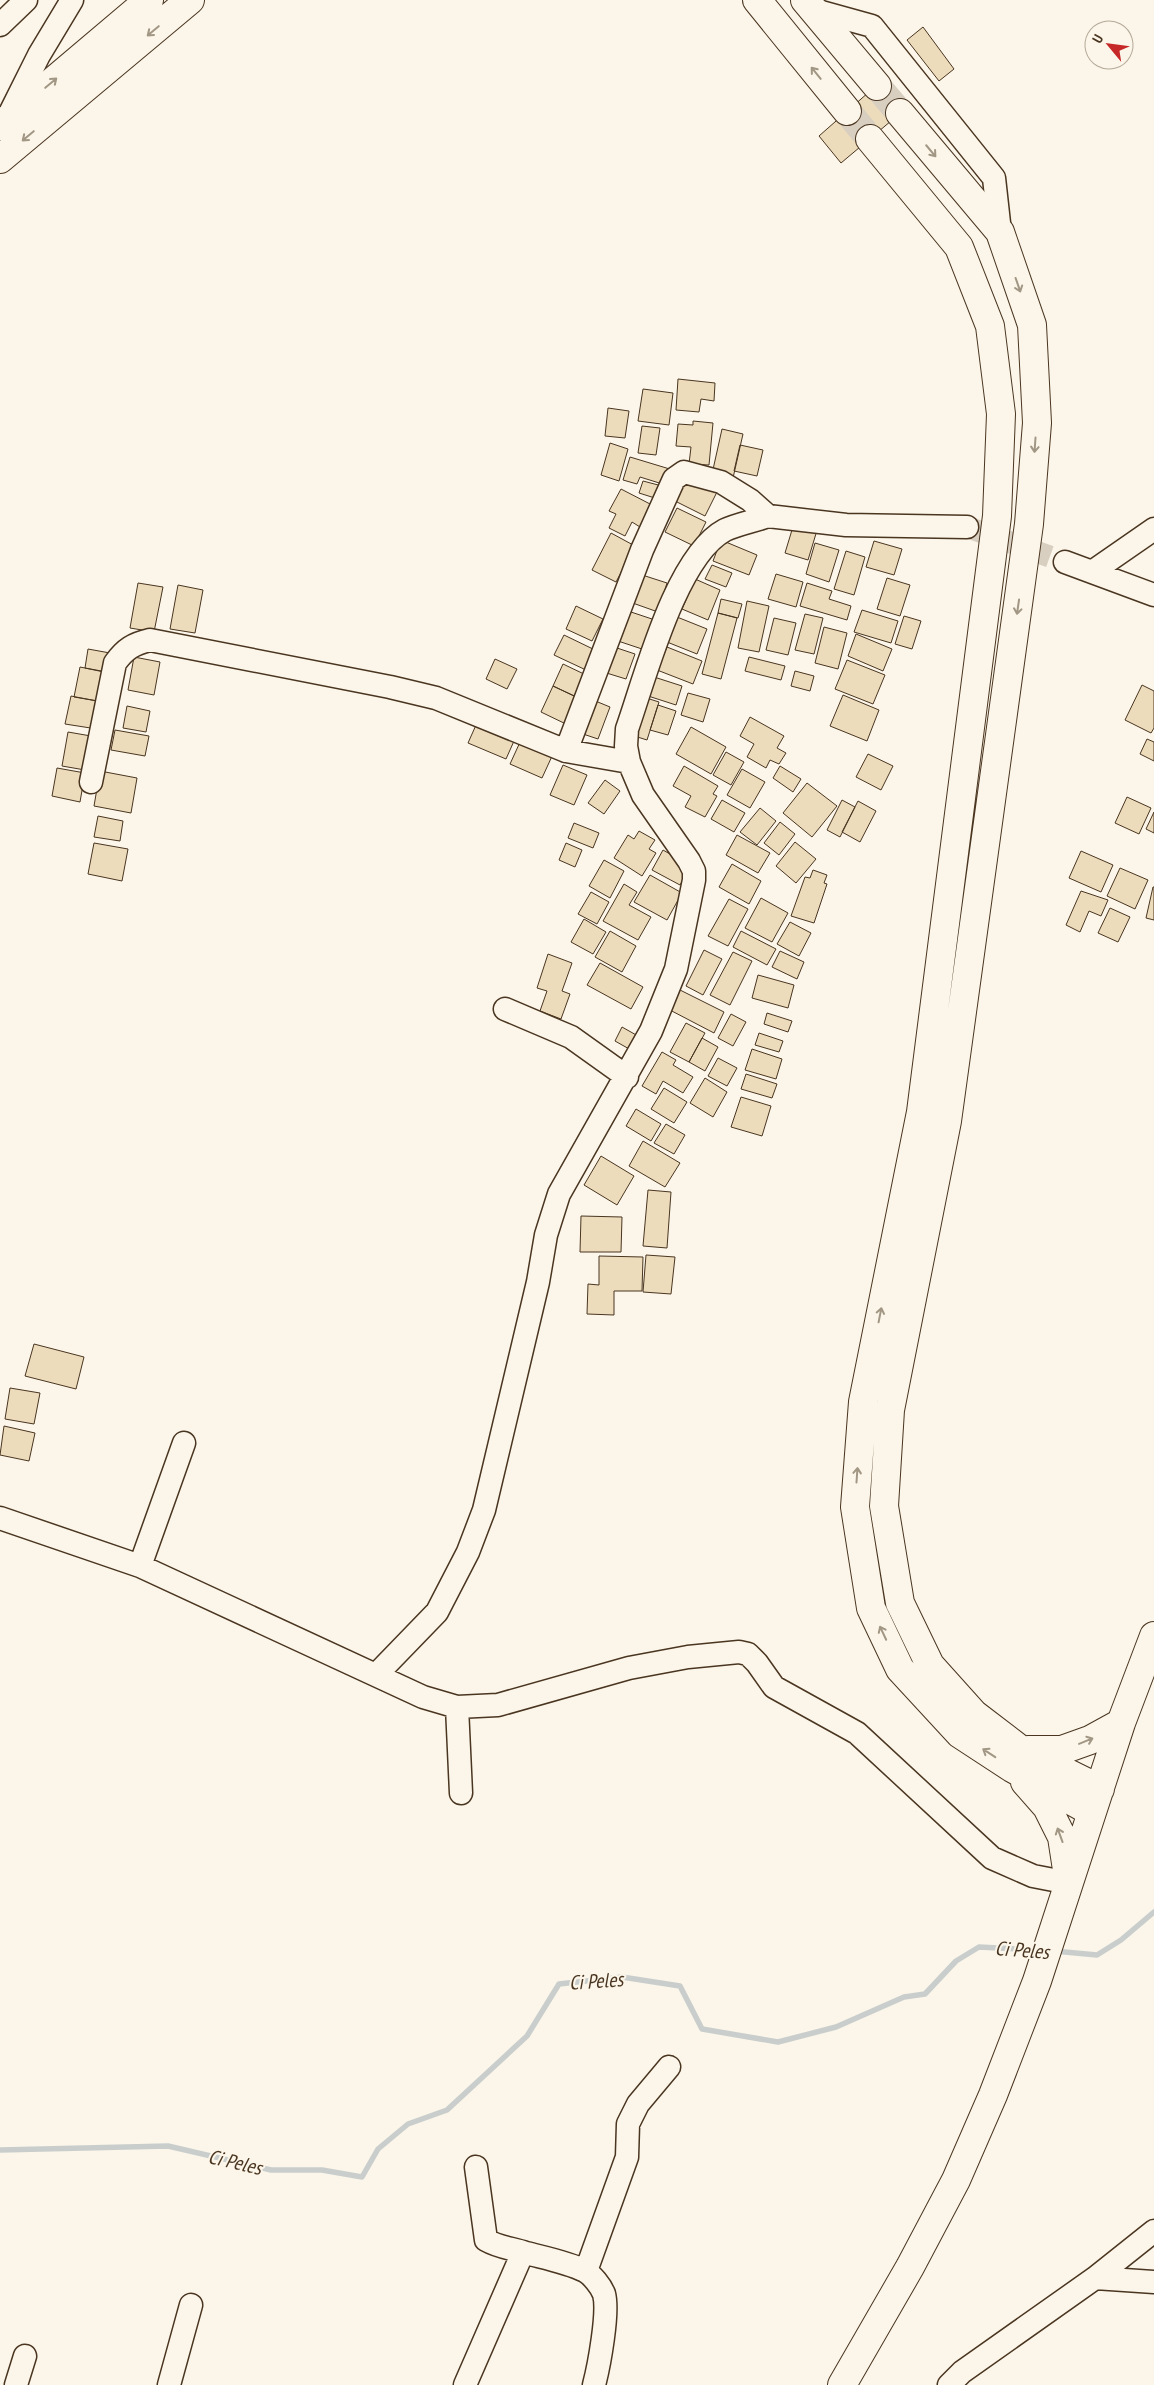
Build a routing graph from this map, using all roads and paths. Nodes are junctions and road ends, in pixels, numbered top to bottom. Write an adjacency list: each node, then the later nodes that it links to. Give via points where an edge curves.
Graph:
1 (26, 0): 7 (street)
2 (72, 0): 11 (street)
3 (149, 0): 11 (highway, one-way to 3)
4 (190, 0): 13 (highway, one-way to 13)
5 (757, 0): 9 (highway, one-way to 5)
6 (809, 5): 8 (highway); 14 (street, via 872,26 994,178)
7 (0, 25)
8 (876, 86)
9 (847, 111)
10 (900, 113): 14 (highway, one-way to 14)
11 (3, 123)
12 (870, 138): 33 (highway, one-way to 12, via 960,1734 900,1669 871,1608 855,1507 863,1402 920,1112 997,516 1001,414 990,326 959,247)
13 (0, 159)
14 (1000, 232): 33 (highway, one-way to 33, via 1032,325 1036,423 1029,524 947,1121 890,1410 884,1506 900,1603 930,1665)
15 (768, 516): 16 (street, via 846,524); 21 (street, via 721,482 684,472 674,479 638,559); 22 (street, via 724,530 702,550 687,573 674,598 627,729)
16 (967, 527)
17 (1154, 529): 19 (street)
18 (1065, 562): 19 (street)
19 (1092, 572): 20 (street)
20 (1154, 595)
21 (566, 751): 22 (street); 23 (street, via 436,698 150,640 134,644 115,662)
22 (629, 762): 25 (street, via 643,795 694,871 676,969 651,1031)
23 (91, 782)
24 (505, 1009): 25 (street, via 571,1037)
25 (626, 1077): 30 (street, via 559,1194 546,1235 538,1282 484,1510 468,1552 437,1612)
26 (184, 1443): 28 (street)
27 (0, 1518): 28 (street)
28 (140, 1566): 30 (street)
29 (1154, 1636): 32 (highway)
30 (377, 1674): 31 (street, via 423,1697)
31 (457, 1707): 34 (street); 36 (street, via 498,1705 628,1668 688,1657 748,1654 774,1687 857,1733 992,1858 1033,1876)
32 (1121, 1723): 33 (highway, one-way to 32, via 1062,1750 1090,1740); 35 (highway)
33 (1017, 1759): 35 (highway); 36 (highway, one-way to 33, via 1062,1838)
34 (461, 1793)
35 (1096, 1800): 36 (highway)
36 (1069, 1883): 50 (highway, via 1037,1981 956,2180)
37 (669, 2066): 41 (street, via 638,2104 628,2124 627,2157)
38 (476, 2167): 40 (street, via 486,2240 499,2247)
39 (1154, 2231): 42 (street)
40 (523, 2252): 41 (street); 48 (street)
41 (586, 2271): 49 (street, via 600,2285 604,2295 599,2368)
42 (1095, 2278): 43 (street); 51 (street)
43 (1154, 2282)
44 (191, 2305): 47 (street)
45 (26, 2356): 46 (street)
46 (16, 2385)
47 (169, 2385)
48 (465, 2385)
49 (594, 2385)
50 (842, 2385)
51 (948, 2385)

